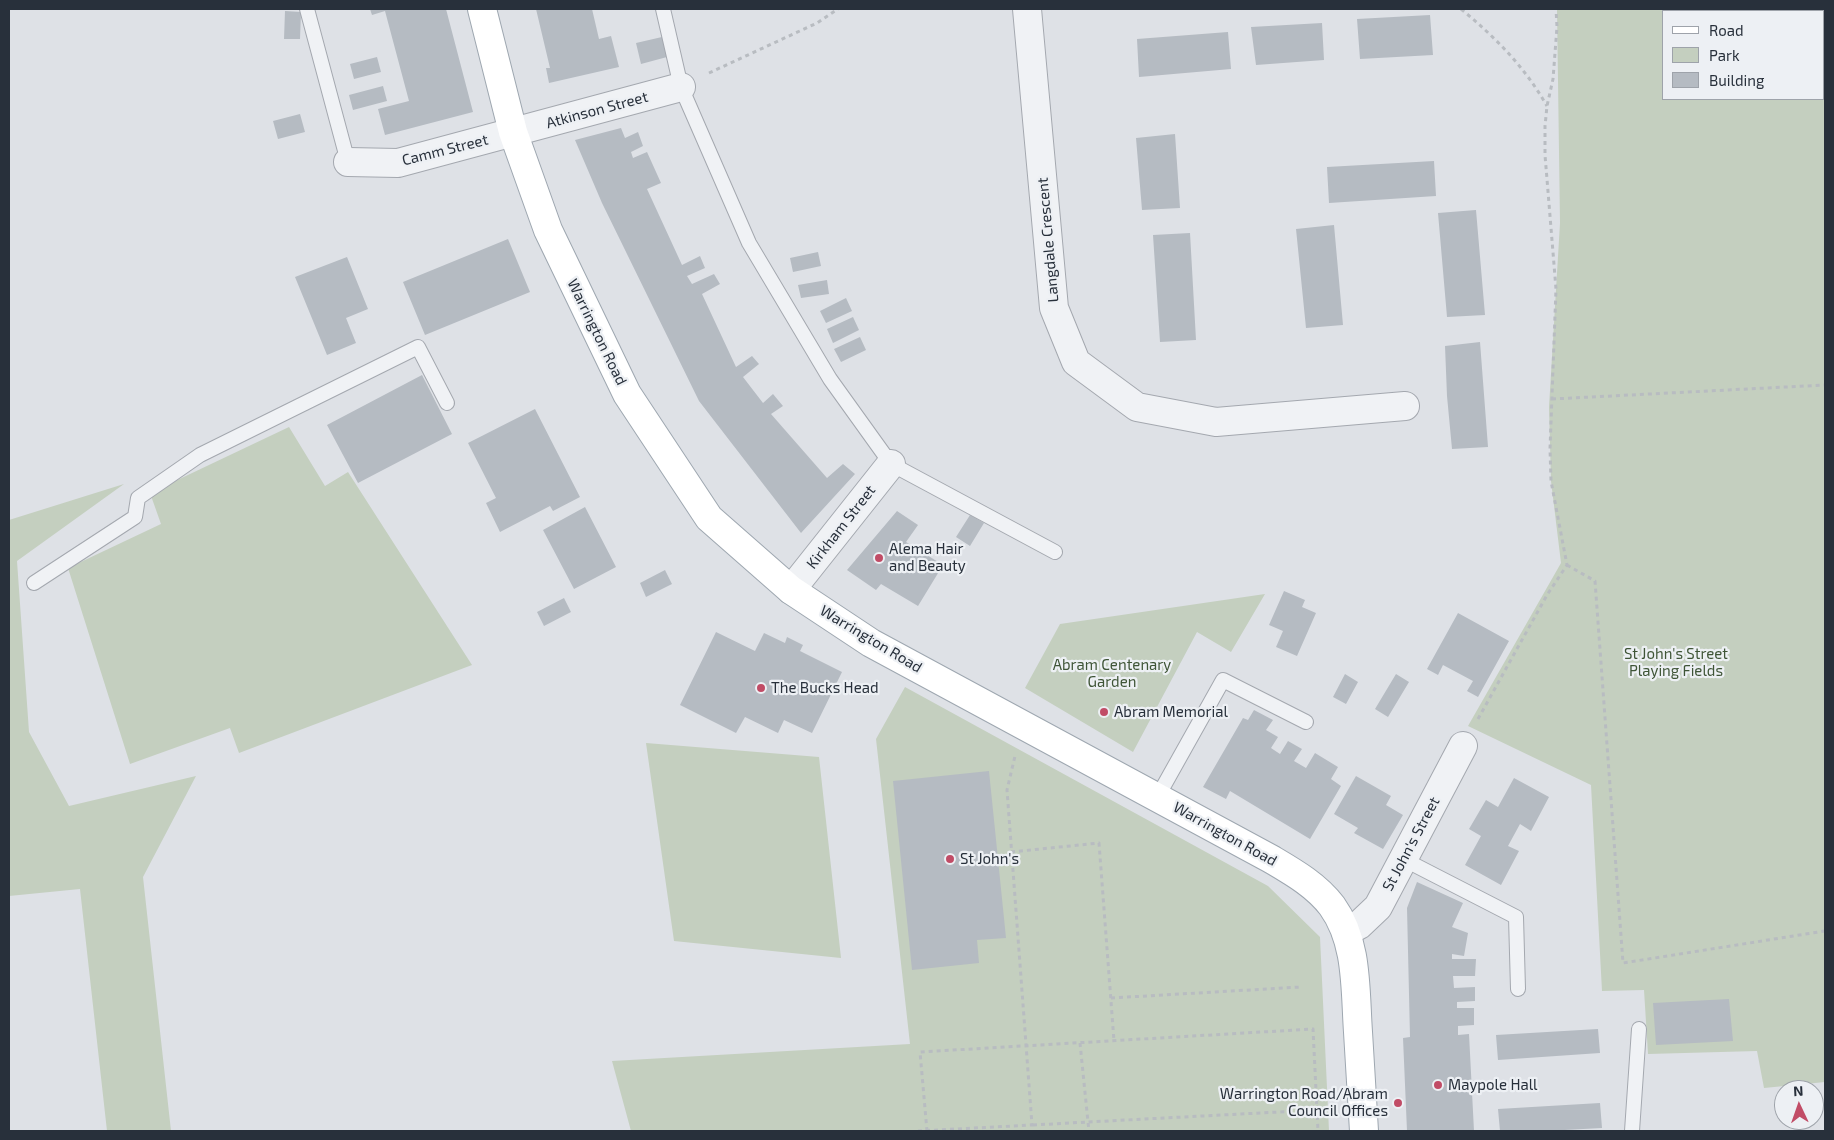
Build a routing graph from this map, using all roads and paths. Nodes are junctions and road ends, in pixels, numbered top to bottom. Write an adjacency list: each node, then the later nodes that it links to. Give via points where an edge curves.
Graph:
1 (307, 9): 11 (lane)
2 (482, 9): 10 (main road, Warrington Road)
3 (662, 9): 8 (lane)
4 (838, 9): 8 (path)
5 (1027, 9): 15 (street, Langdale Crescent, via 1054,308 1076,362 1137,407 1216,422)
6 (1461, 9): 9 (path, via 1509,51)
7 (1556, 9): 9 (path, via 1553,79)
8 (681, 87): 10 (street, Atkinson Street); 16 (lane, via 749,243 830,379)
9 (1547, 106): 13 (path, via 1545,155 1556,289)
10 (512, 132): 11 (street, Camm Street, via 398,163); 20 (main road, Warrington Road, via 548,230 626,394 709,518)
11 (348, 162)
12 (1825, 385): 13 (path)
13 (1552, 399): 18 (path, via 1551,481)
14 (447, 403): 19 (lane, via 418,346 200,455 138,498 135,517)
15 (1405, 406)
16 (891, 464): 17 (lane); 20 (street, Kirkham Street)
17 (1055, 552)
18 (1567, 565): 23 (path); 27 (path, via 1595,580 1624,964)
19 (34, 583)
20 (791, 590): 22 (main road, Warrington Road, via 871,643)
21 (1306, 722): 24 (lane, via 1223,680)
22 (1023, 724): 24 (main road, Warrington Road); 25 (path, via 1007,790)
23 (1463, 746): 26 (street, St John's Street)
24 (1158, 796): 28 (main road, Warrington Road, via 1310,884 1331,905)
25 (1011, 852): 31 (path, via 1099,843); 35 (path)
26 (1403, 859): 28 (street, St John's Street, via 1378,907); 30 (lane, via 1516,917)
27 (1825, 931)
28 (1346, 932): 43 (main road, Warrington Road, via 1354,967)
29 (1301, 987): 31 (path)
30 (1518, 988)
31 (1111, 998): 33 (path)
32 (1639, 1030): 44 (lane)
33 (1114, 1041): 34 (path); 36 (path, via 1313,1029)
34 (1080, 1043): 35 (path); 37 (path)
35 (1026, 1046): 38 (path); 40 (path, via 920,1052)
36 (1317, 1110): 37 (path); 42 (path)
37 (1088, 1122): 38 (path); 41 (path)
38 (1032, 1125): 40 (path)
39 (918, 1131): 40 (path)
40 (927, 1131)
41 (1088, 1131)
42 (1318, 1131)
43 (1364, 1131)
44 (1632, 1131)

